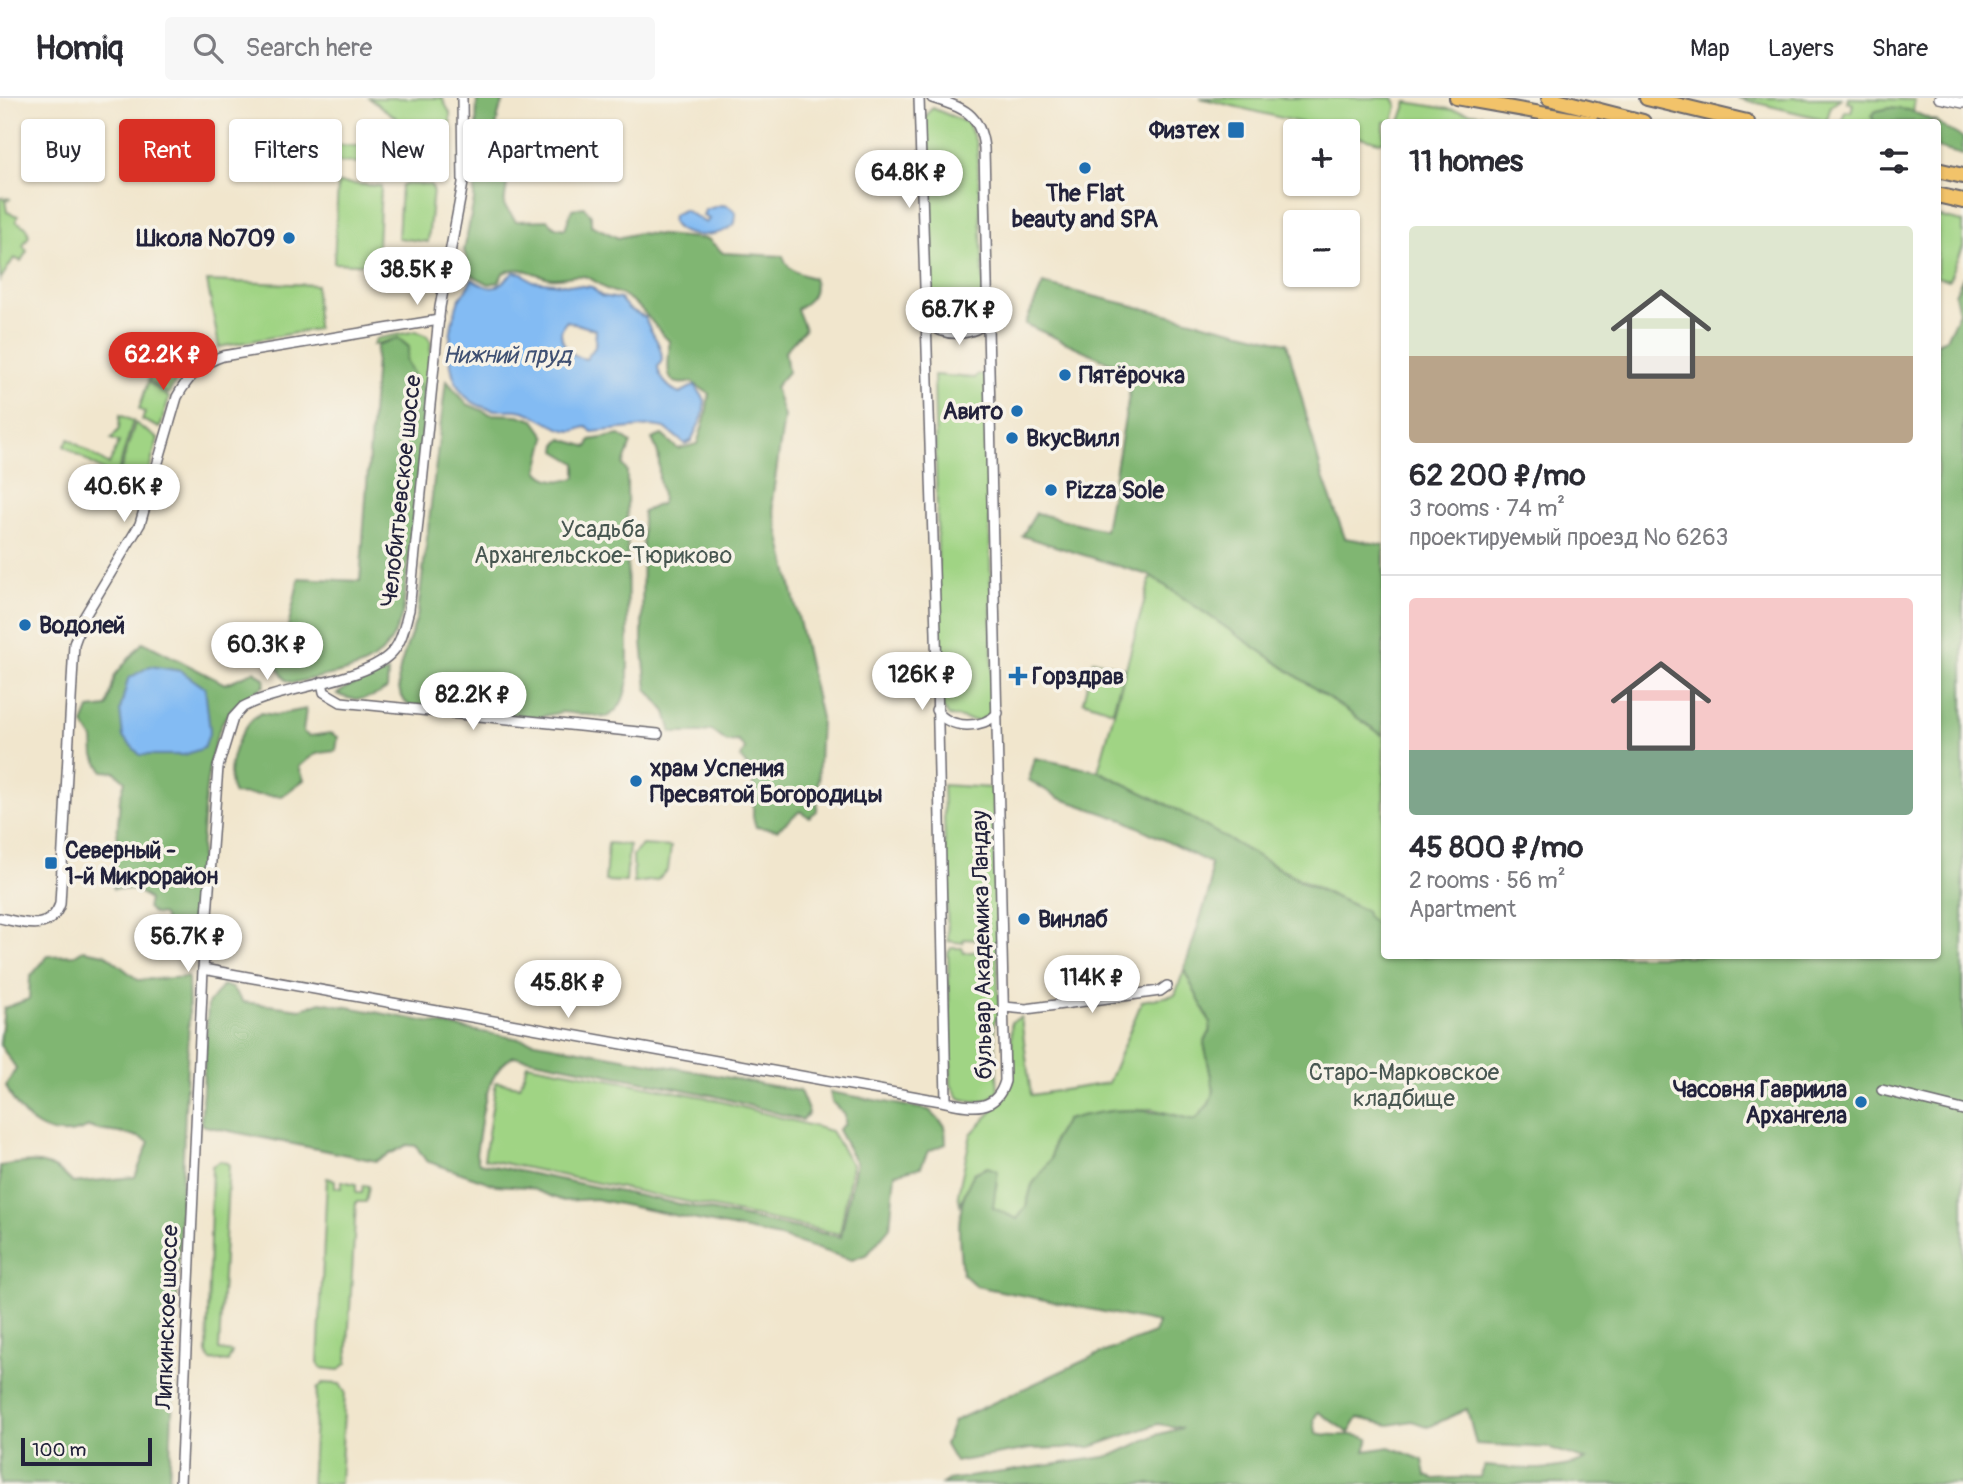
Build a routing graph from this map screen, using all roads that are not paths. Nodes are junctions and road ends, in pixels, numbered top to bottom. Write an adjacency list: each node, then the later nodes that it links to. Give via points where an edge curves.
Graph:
1 (919, 98): 18 (street, бульвар Академика Ландау)
2 (932, 98): 17 (street, бульвар Академика Ландау, via 973,115 981,125)
3 (1455, 98): 9 (main road)
4 (1549, 98): 10 (highway)
5 (1647, 98): 11 (highway)
6 (1939, 98): 8 (street)
7 (461, 99): 16 (street, Челобитьевское шоссе, via 463,183)
8 (1963, 103)
9 (1575, 119)
10 (1631, 119)
11 (1734, 119)
12 (1941, 171): 13 (highway)
13 (1963, 176)
14 (1941, 196): 15 (highway)
15 (1963, 201)
16 (439, 320): 19 (street, Челобитьевское шоссе, via 409,610 403,630 385,658); 23 (street, via 223,356 206,363 185,383 140,524 83,619 74,644 61,904 46,923)
17 (990, 320): 18 (street, via 971,332 942,332); 21 (street, бульвар Академика Ландау)
18 (927, 322): 20 (street, бульвар Академика Ландау)
19 (322, 682): 22 (street, via 324,692 341,702); 24 (street, Челобитьевское шоссе, via 253,701 233,718 218,767)
20 (936, 710): 21 (street, via 948,720 973,726 988,723); 28 (street, бульвар Академика Ландау)
21 (998, 713): 26 (street, бульвар Академика Ландау)
22 (658, 734)
23 (0, 918)
24 (203, 969): 28 (street); 30 (street, Челобитьевское шоссе)
25 (1167, 986): 26 (street, via 1160,991 1026,1009)
26 (1004, 1007): 28 (street, бульвар Академика Ландау, via 1005,1081 1000,1097 980,1106)
27 (1882, 1090): 29 (street)
28 (946, 1101)
29 (1963, 1110)
30 (192, 1193): 31 (street, Липкинское шоссе)
31 (180, 1484)

